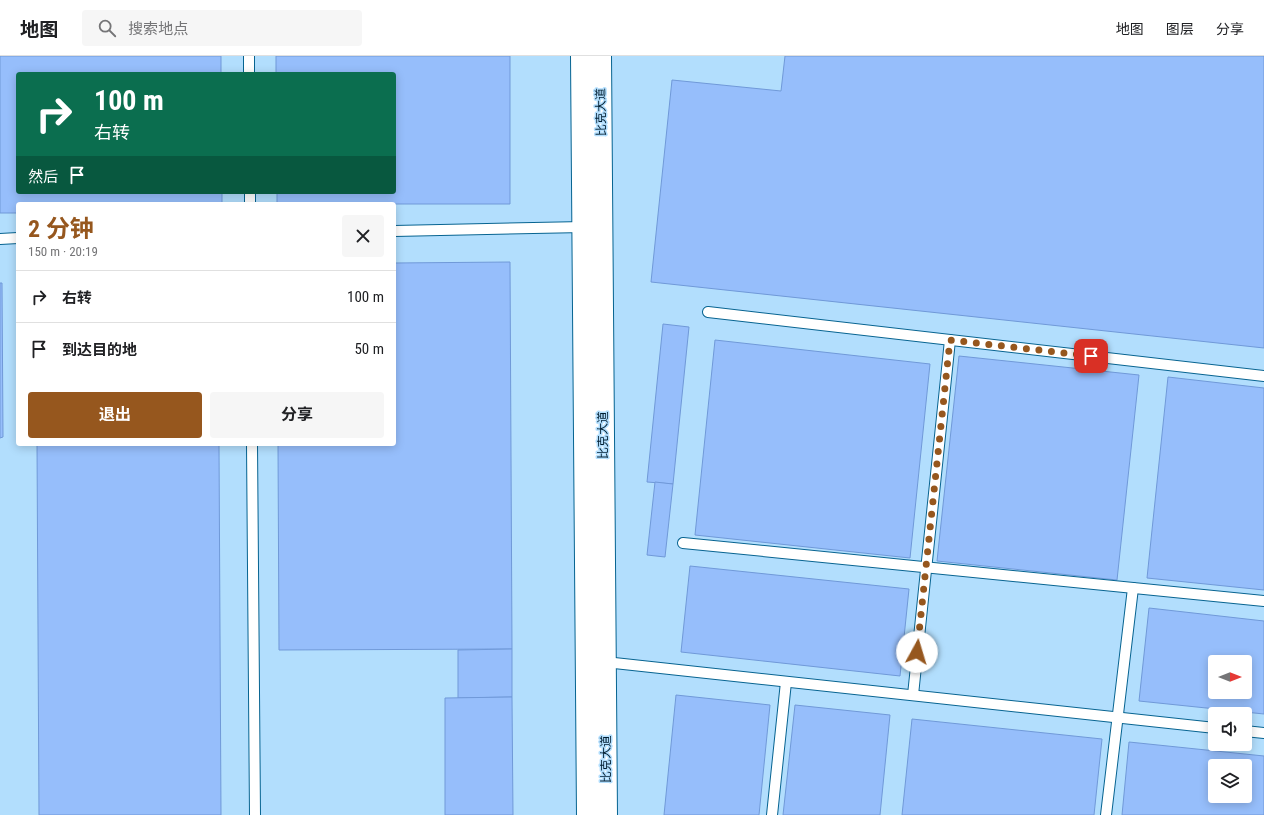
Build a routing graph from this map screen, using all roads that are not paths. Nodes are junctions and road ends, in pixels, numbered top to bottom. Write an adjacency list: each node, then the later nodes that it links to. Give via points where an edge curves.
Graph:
1 (249, 56): 4 (lane)
2 (582, 56): 5 (main road, 比克大道)
3 (600, 56): 17 (main road, 比克大道)
4 (249, 72)
5 (584, 227): 6 (lane); 25 (main road, 比克大道)
6 (396, 231)
7 (16, 238): 8 (lane)
8 (0, 239)
9 (708, 312): 10 (lane)
10 (950, 340): 11 (lane); 14 (lane)
11 (1264, 376)
12 (252, 446): 24 (lane)
13 (683, 543): 14 (lane)
14 (925, 567): 15 (lane); 19 (lane)
15 (1133, 588): 16 (lane); 20 (lane)
16 (1264, 601)
17 (605, 662): 18 (lane); 26 (main road, 比克大道)
18 (786, 682): 19 (lane); 27 (lane)
19 (913, 695): 20 (lane)
20 (1118, 717): 21 (lane); 28 (lane)
21 (1208, 727)
22 (1252, 732): 23 (lane)
23 (1264, 733)
24 (255, 815)
25 (588, 815)
26 (606, 815)
27 (772, 815)
28 (1106, 815)

